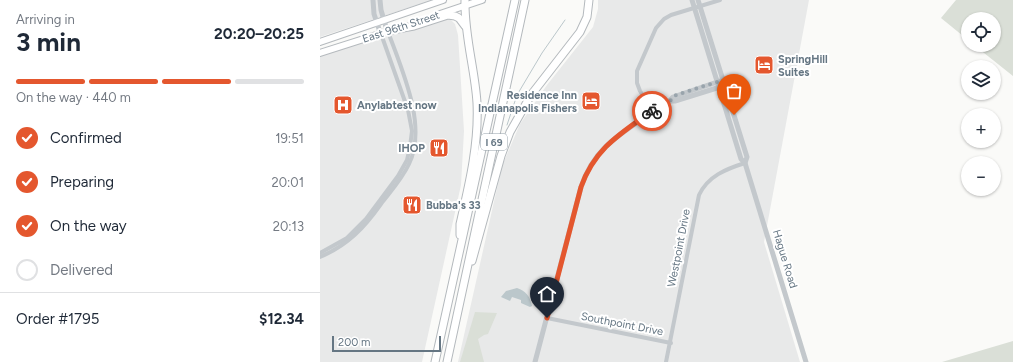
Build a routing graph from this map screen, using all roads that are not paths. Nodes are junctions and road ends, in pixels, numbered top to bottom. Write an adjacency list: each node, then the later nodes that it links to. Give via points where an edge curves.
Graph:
1 (373, 0): 16 (street, via 373,9)
2 (380, 0): 14 (street)
3 (443, 0): 14 (main road, East 96th Street)
4 (482, 0): 11 (main road, East 96th Street)
5 (515, 0): 23 (highway, I 69)
6 (526, 0): 26 (highway, I 69)
7 (589, 0): 26 (highway, via 587,17 580,32 531,95 510,132)
8 (692, 0): 13 (street, Hague Road)
9 (698, 0): 12 (street, Hague Road)
10 (720, 0): 12 (street)
11 (464, 3): 15 (highway); 16 (main road, East 96th Street)
12 (700, 6): 13 (street); 19 (street, Hague Road)
13 (694, 8): 20 (street, Hague Road); 21 (street, via 671,15 659,24 637,69 637,85)
14 (384, 20): 16 (main road, East 96th Street)
15 (467, 28): 16 (highway, via 459,18 448,15 414,26); 23 (highway, via 476,92 476,129 473,162 460,224)
16 (384, 29): 17 (main road, East 96th Street); 18 (main road, East 96th Street); 24 (street, via 408,110 412,132 409,153 394,182 358,228 347,238); 25 (street, via 414,115 416,138 410,161 397,184 366,225 353,238)
17 (320, 42)
18 (320, 53)
19 (724, 82): 20 (street); 22 (street, Hague Road, via 747,157)
20 (718, 84): 21 (street, via 670,101); 22 (street, Hague Road, via 741,159)
21 (653, 111): 27 (street, via 609,142 588,171 581,187)
22 (745, 163): 28 (street, Westpoint Drive, via 714,176 699,195); 33 (street, Hague Road)
23 (459, 251): 29 (highway, I 69)
24 (320, 253)
25 (320, 257)
26 (464, 283): 30 (highway, I 69)
27 (547, 318): 28 (street, Southpoint Drive); 31 (street)
28 (671, 343): 32 (street, Westpoint Drive)
29 (435, 362)
30 (447, 362)
31 (535, 362)
32 (666, 362)
33 (806, 362)

